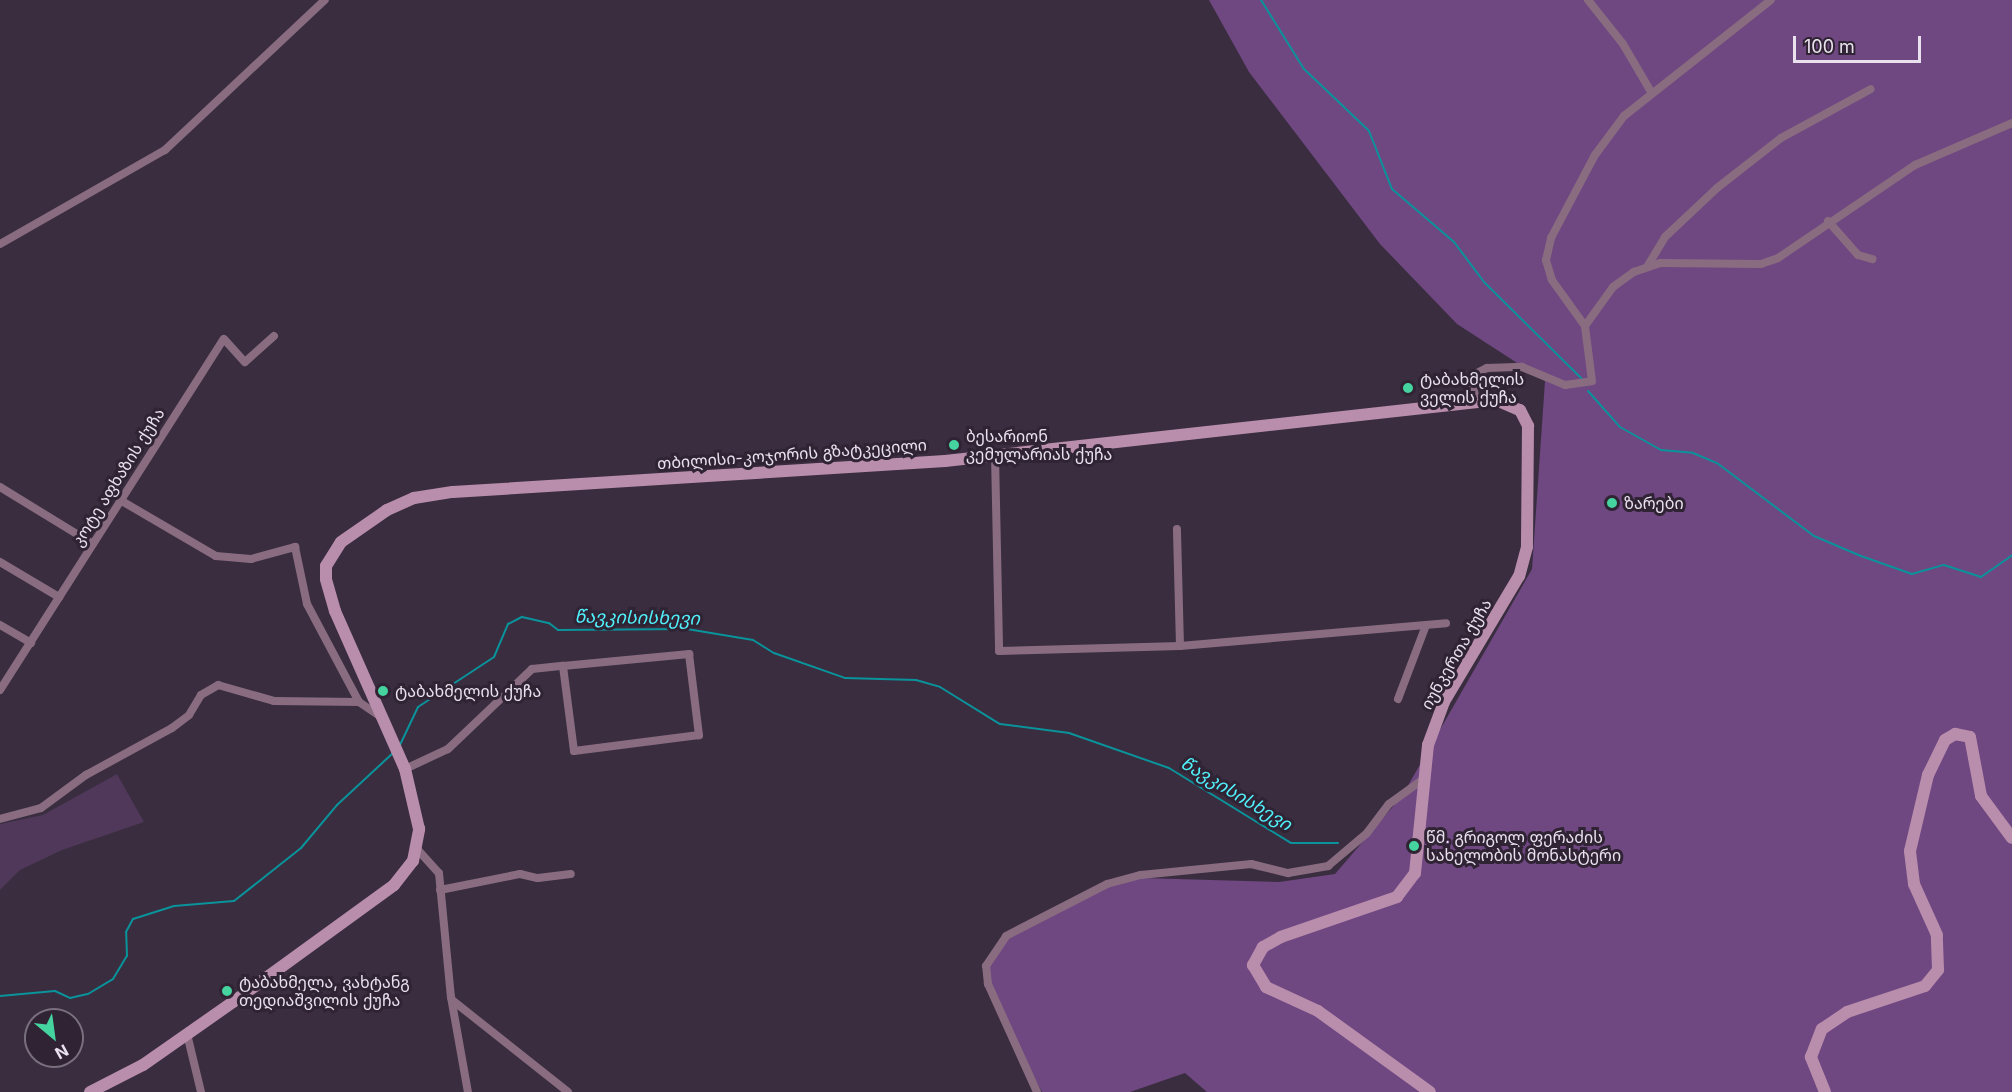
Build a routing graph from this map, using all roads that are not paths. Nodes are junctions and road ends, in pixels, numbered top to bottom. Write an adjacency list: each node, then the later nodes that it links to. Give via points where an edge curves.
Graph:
1 (325, 0): 8 (street, via 165,150)
2 (1588, 0): 5 (street, via 1623,44)
3 (1770, 0): 5 (street)
4 (1871, 89): 10 (street, via 1781,138 1717,188 1665,237)
5 (1651, 92): 11 (street, via 1624,116 1595,155 1551,238 1546,260 1552,280)
6 (2012, 123): 7 (street, via 1915,165)
7 (1828, 220): 9 (street, via 1858,255); 10 (street, via 1778,258 1761,264 1689,261)
8 (0, 244)
9 (1872, 259)
10 (1647, 267): 11 (street, via 1613,287)
11 (1585, 326): 13 (street, via 1592,381 1565,385 1522,367 1487,368 1471,376)
12 (274, 336): 16 (street, კოტე აფხაზის ქუჩა, via 245,362 224,339)
13 (1476, 401): 14 (main road, თბილისი-კოჯორის გზატკეცილი); 32 (main road, იუნკერთა ქუჩა, via 1509,403 1520,410 1528,426 1527,547 1516,583 1444,702 1428,745)
14 (995, 455): 25 (street, via 999,651); 30 (main road, თბილისი-კოჯორის გზატკეცილი, via 453,492 414,498 387,510 341,542 326,566 335,611)
15 (0, 487): 18 (street)
16 (120, 500): 18 (street, კოტე აფხაზის ქუჩა); 29 (street, via 216,556 251,559 295,547 307,604)
17 (1177, 529): 25 (street)
18 (93, 544): 20 (street, კოტე აფხაზის ქუჩა)
19 (0, 562): 20 (street)
20 (59, 597): 24 (street, კოტე აფხაზის ქუჩა)
21 (1446, 623): 23 (street)
22 (0, 625): 24 (street)
23 (1425, 628): 25 (street); 28 (street)
24 (31, 643): 27 (street, კოტე აფხაზის ქუჩა)
25 (1180, 646)
26 (563, 666): 26 (street, via 574,751 699,735 689,654); 31 (street, via 532,669 448,749)
27 (0, 690)
28 (1398, 699)
29 (358, 702): 30 (street); 33 (street, via 274,701 218,685 201,695 189,715 172,728 86,775 41,808)
30 (385, 720): 31 (main road, თბილისი-კოჯორის გზატკეცილი)
31 (405, 769): 35 (main road, თბილისი-კოჯორის გზატკეცილი, via 419,829)
32 (1422, 780): 44 (street, via 1389,804 1367,833 1328,867 1288,873 1251,864 1141,875 1107,884 1006,936 986,966 988,984); 45 (main road, იუნკერთა ქუჩა, via 1419,853 1408,886 1374,908 1281,937 1263,947 1253,965 1266,987 1318,1011)
33 (0, 819)
34 (2012, 838): 46 (main road, via 1981,796 1970,738 1955,734 1945,740 1928,775 1910,851 1914,884 1937,935 1938,970 1925,986 1847,1012 1822,1029 1811,1057)
35 (418, 850): 37 (street, via 439,873); 39 (main road, via 394,885)
36 (571, 874): 37 (street, via 538,878 520,874)
37 (440, 890): 38 (street)
38 (451, 997): 42 (street); 43 (street, via 455,1006)
39 (187, 1034): 40 (main road); 41 (street)
40 (90, 1092)
41 (201, 1092)
42 (468, 1092)
43 (568, 1092)
44 (1037, 1092)
45 (1430, 1092)
46 (1825, 1092)

